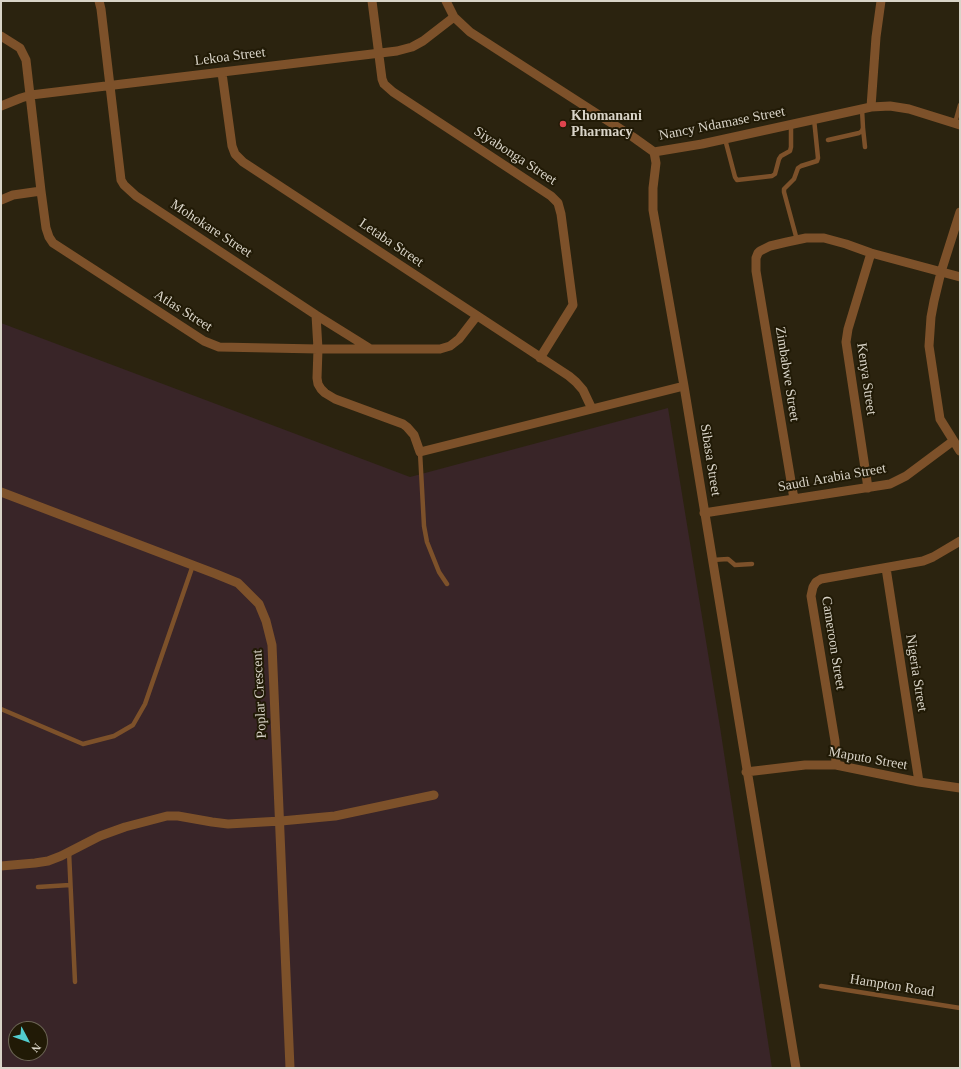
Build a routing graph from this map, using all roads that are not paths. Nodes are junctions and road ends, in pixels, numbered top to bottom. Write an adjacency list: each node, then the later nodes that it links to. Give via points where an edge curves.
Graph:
1 (99, 1): 9 (street, Mohokare Street)
2 (372, 1): 7 (street, Siyabonga Street)
3 (446, 1): 5 (street)
4 (881, 1): 13 (street)
5 (454, 17): 7 (street, Lekoa Street, via 412,48); 21 (street, Nancy Ndamase Street, via 470,32)
6 (1, 36): 10 (street, Atlas Street, via 16,45 25,56)
7 (379, 53): 8 (street, Lekoa Street); 33 (street, Siyabonga Street, via 383,82 393,92 558,203 573,305)
8 (222, 73): 9 (street, Lekoa Street); 30 (street, Letaba Street, via 232,146 235,154 243,162)
9 (109, 85): 10 (street, Lekoa Street); 29 (street, Mohokare Street, via 121,180 124,185 136,196)
10 (31, 95): 12 (street, Lekoa Street); 22 (street, Atlas Street)
11 (960, 105): 16 (lane)
12 (1, 106)
13 (866, 108): 14 (street, Nancy Ndamase Street); 16 (street, Nancy Ndamase Street, via 890,106 909,109); 17 (lane)
14 (814, 119): 15 (street, Nancy Ndamase Street); 25 (lane, via 818,161 798,168 794,179 784,189)
15 (791, 124): 18 (street, Nancy Ndamase Street); 18 (lane, via 790,151 778,159 775,174 772,176 737,180)
16 (957, 124)
17 (863, 128): 19 (lane, via 859,133); 20 (lane)
18 (725, 139): 21 (street, Nancy Ndamase Street)
19 (828, 140)
20 (865, 147)
21 (654, 152): 34 (street, Sibasa Street, via 656,163 652,204)
22 (40, 190): 23 (street); 32 (street, Atlas Street, via 46,228 53,243 204,341 219,347)
23 (1, 200)
24 (960, 212): 27 (street)
25 (797, 240): 26 (street, via 824,238); 41 (street, Zimbabwe Street, via 770,246 760,251 756,258)
26 (871, 253): 27 (street); 39 (street, Kenya Street, via 846,342)
27 (941, 272): 28 (street); 36 (street, via 930,317 929,346 940,419)
28 (960, 277)
29 (316, 315): 31 (street, Mohokare Street); 32 (street)
30 (476, 317): 31 (street, Atlas Street, via 459,339 445,348); 33 (street, Letaba Street)
31 (369, 348): 32 (street, Atlas Street)
32 (318, 349): 38 (street, via 317,378 325,393 403,424 414,435)
33 (540, 358): 35 (street, Letaba Street, via 576,382 584,390)
34 (684, 386): 35 (street); 42 (street, Sibasa Street)
35 (592, 409): 38 (street)
36 (953, 441): 37 (street); 39 (street, Saudi Arabia Street, via 898,481)
37 (960, 451)
38 (420, 452): 48 (lane, via 427,542 439,572)
39 (868, 488): 41 (street, Saudi Arabia Street)
40 (1, 492): 46 (street, Poplar Crescent)
41 (794, 499): 42 (street, Saudi Arabia Street)
42 (704, 513): 44 (street, Sibasa Street)
43 (960, 545): 47 (street, Cameroon Street, via 923,561)
44 (712, 560): 45 (lane, via 728,559 735,565); 51 (street, Sibasa Street)
45 (752, 564)
46 (193, 565): 49 (lane, via 145,704 132,725 114,736 83,744); 55 (street, Poplar Crescent, via 238,583 259,604 266,621 272,645)
47 (886, 568): 50 (street, Cameroon Street, via 821,579 816,582 811,592 835,742); 52 (street, Nigeria Street)
48 (447, 584)
49 (1, 709)
50 (836, 766): 51 (street, Maputo Street, via 805,765); 52 (street, Maputo Street)
51 (746, 772): 64 (street, Sibasa Street)
52 (919, 782): 53 (street, Maputo Street)
53 (960, 788)
54 (434, 795): 55 (street, via 335,816)
55 (280, 821): 56 (street, via 228,824 167,816 100,836); 63 (street, Poplar Crescent)
56 (69, 852): 57 (street, via 48,861); 58 (lane)
57 (1, 866)
58 (70, 885): 59 (lane); 60 (lane)
59 (38, 888)
60 (75, 982)
61 (821, 986): 62 (lane, Hampton Road)
62 (960, 1008)
63 (290, 1068)
64 (796, 1068)

